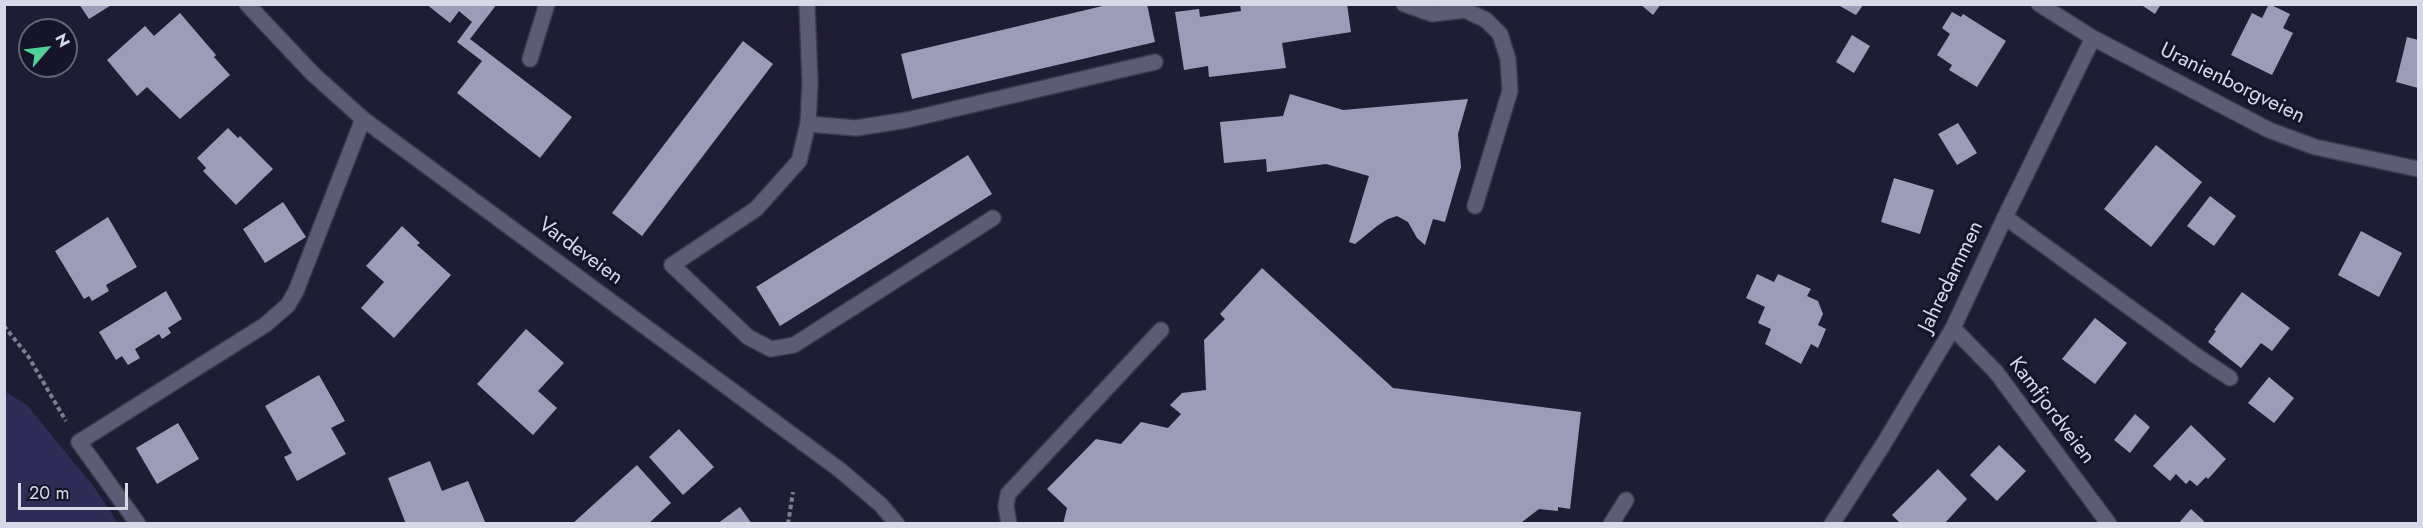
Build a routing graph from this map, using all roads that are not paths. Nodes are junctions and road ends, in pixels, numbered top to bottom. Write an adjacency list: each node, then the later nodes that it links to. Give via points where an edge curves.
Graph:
1 (247, 4): 9 (street, Vardeveien, via 312,73)
2 (547, 4): 7 (street)
3 (807, 4): 10 (street)
4 (1404, 4): 12 (street, via 1432,14 1465,10 1486,20 1500,34 1508,59 1510,91)
5 (2039, 4): 6 (street, Uranienborgveien)
6 (2093, 38): 11 (street, Uranienborgveien, via 2269,130 2315,147); 13 (street, Jahredammen)
7 (530, 59)
8 (1155, 62): 10 (street, via 907,120 856,128)
9 (363, 119): 19 (street, via 288,304 265,325 79,442); 20 (street, Vardeveien, via 840,470)
10 (808, 124): 14 (street, via 799,161 756,209 672,265 748,337 771,349 794,345)
11 (2418, 169)
12 (1475, 206)
13 (2005, 217): 15 (street, Jahredammen); 17 (street)
14 (993, 218)
15 (1953, 328): 23 (street, Jahredammen); 24 (street, Kamfjordveien, via 1996,372)
16 (1161, 330): 21 (street, via 1008,494)
17 (2230, 378)
18 (1626, 500): 22 (street)
19 (138, 524)
20 (897, 524)
21 (1009, 524)
22 (1611, 524)
23 (1832, 524)
24 (2109, 524)

